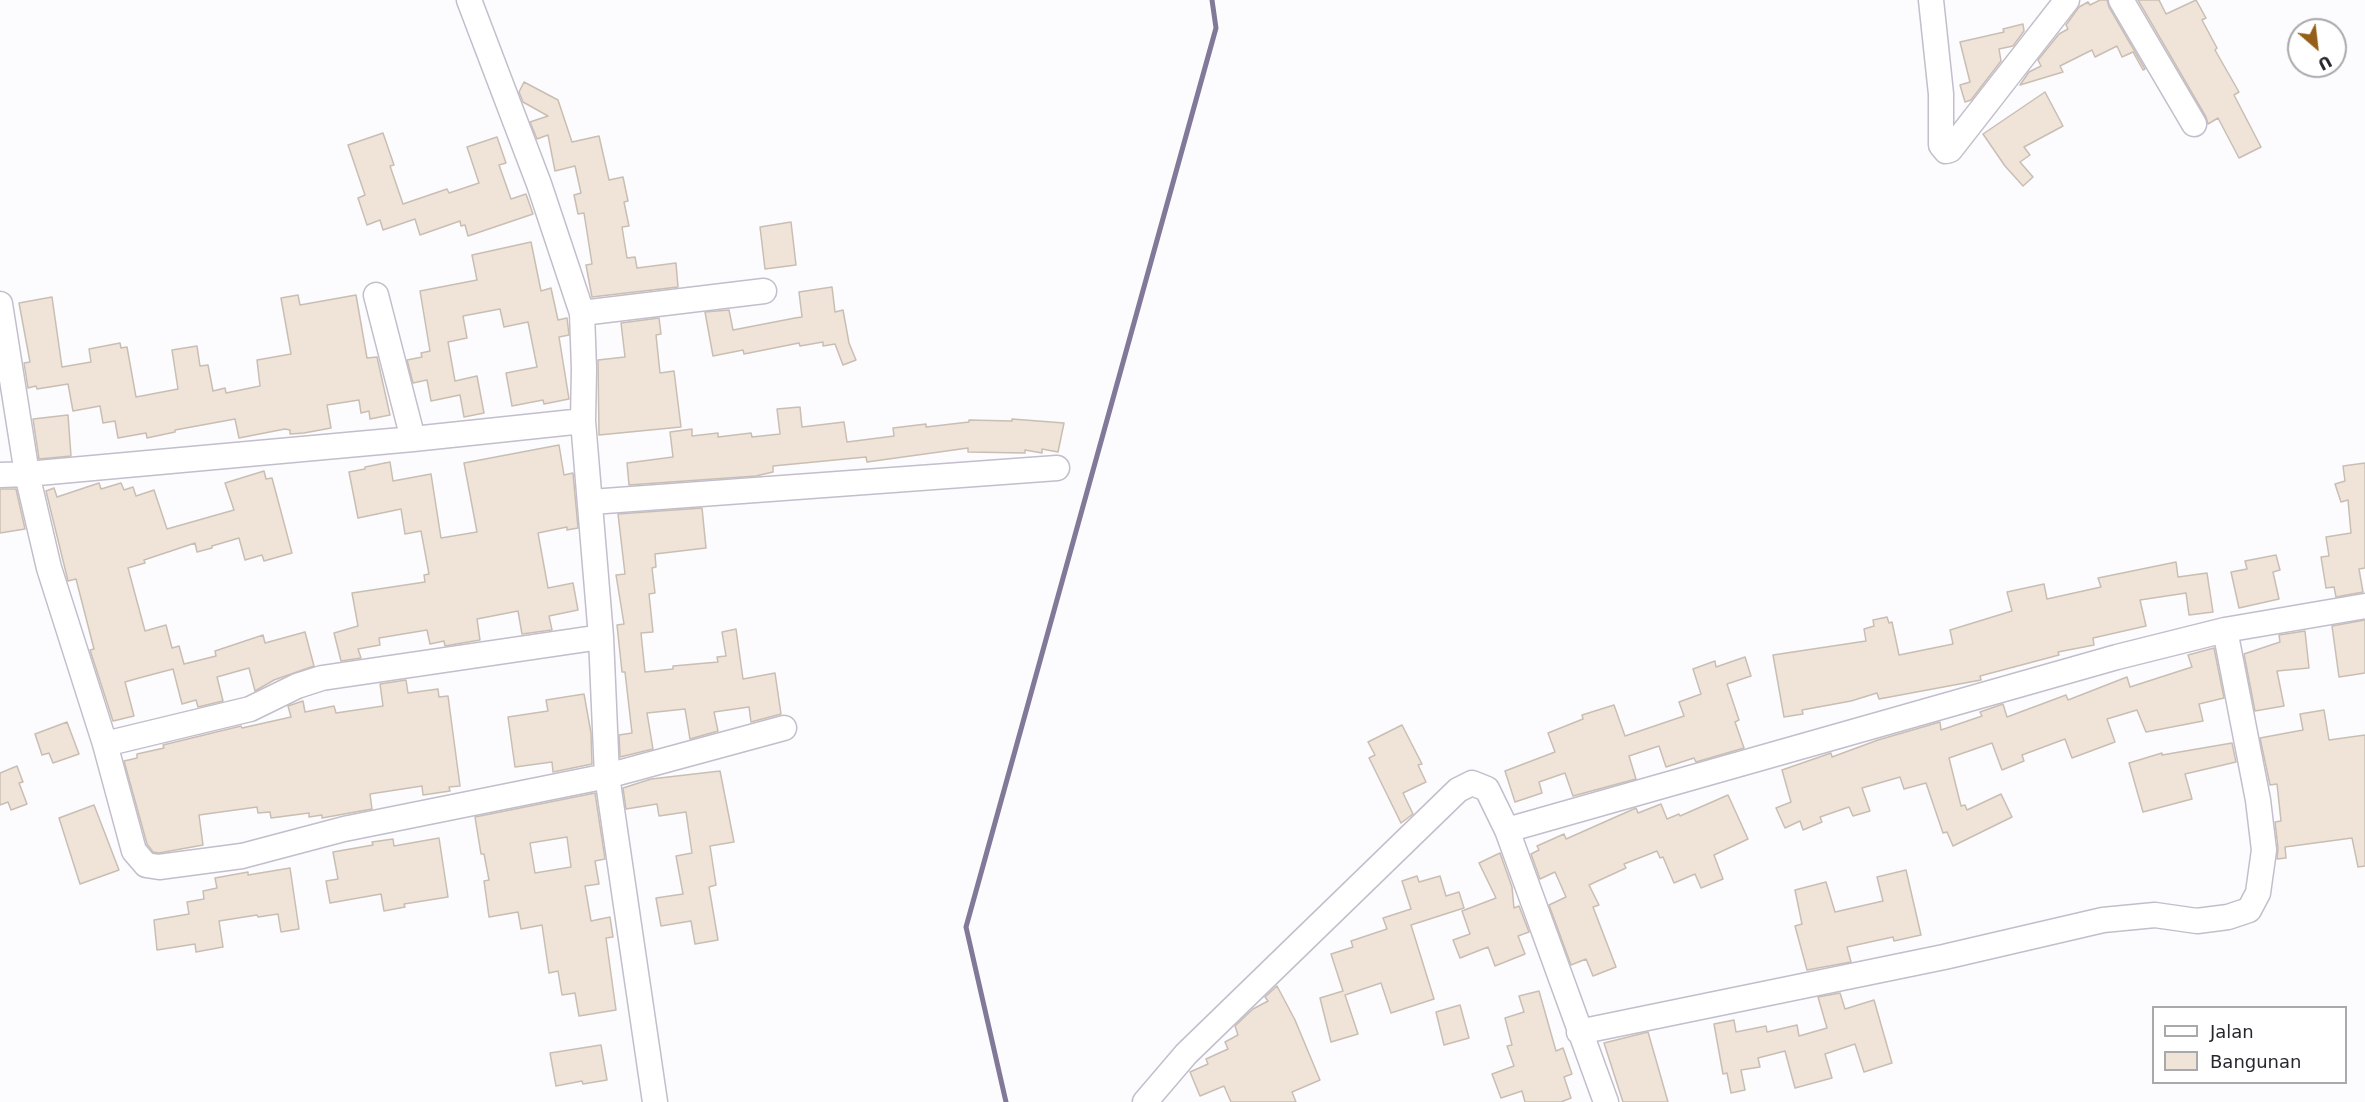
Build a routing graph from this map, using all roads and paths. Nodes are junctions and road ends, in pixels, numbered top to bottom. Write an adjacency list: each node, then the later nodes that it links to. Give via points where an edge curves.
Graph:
1 (469, 0): 9 (street, via 539,184)
2 (1931, 0): 3 (street, via 1941,94 1941,145 1946,151)
3 (2067, 0)
4 (2121, 0): 5 (street)
5 (2194, 124)
6 (764, 291): 9 (street)
7 (376, 295): 11 (street)
8 (0, 304): 13 (street)
9 (582, 313): 10 (street)
10 (583, 421): 11 (street); 15 (street)
11 (412, 439): 13 (street)
12 (1057, 468): 15 (street)
13 (27, 474): 14 (street); 20 (street, via 49,568)
14 (0, 475)
15 (591, 502): 18 (street)
16 (2365, 606): 17 (street)
17 (2225, 630): 22 (street); 23 (street, via 2264,849 2258,893 2249,910 2197,921 2155,915 2103,920)
18 (601, 637): 20 (street, via 322,678 250,709); 21 (street)
19 (784, 728): 21 (street)
20 (105, 744): 21 (street, via 134,851 146,865 159,867 242,856 344,829)
21 (607, 776): 24 (street)
22 (1507, 830): 23 (street); 25 (street, via 1487,789 1472,783 1458,790 1186,1054)
23 (1579, 1032): 26 (street)
24 (655, 1102)
25 (1145, 1102)
26 (1606, 1102)

